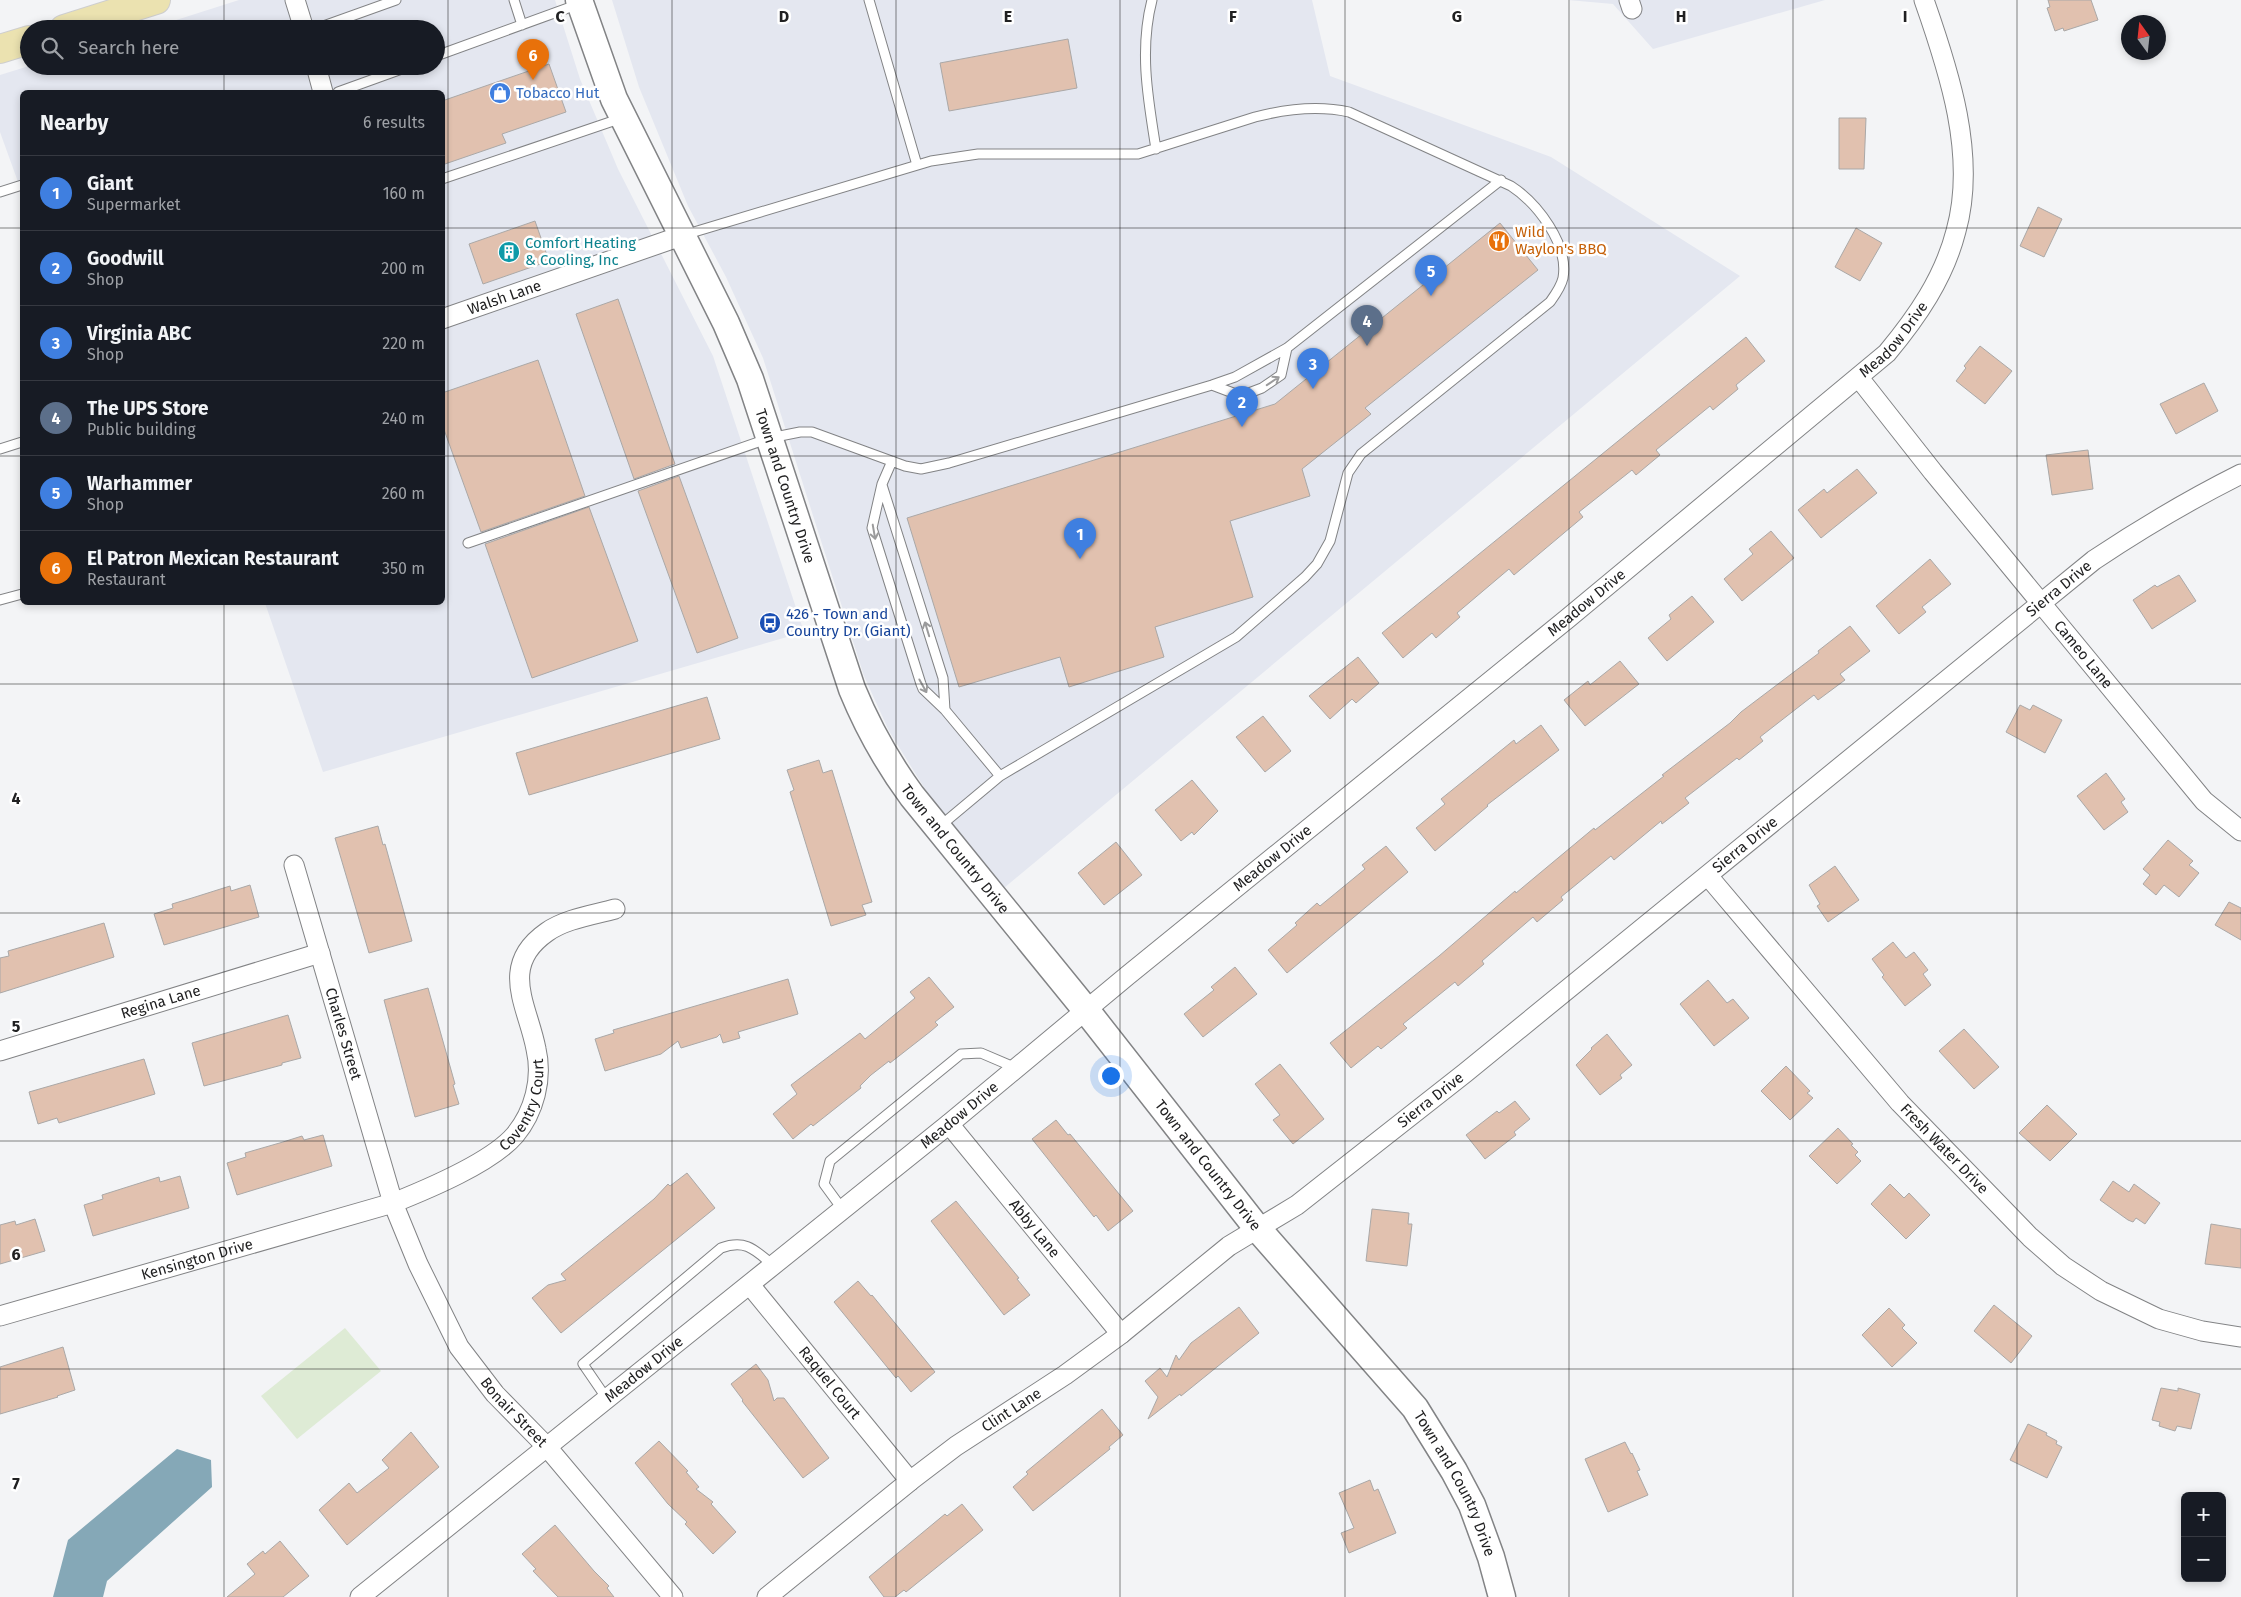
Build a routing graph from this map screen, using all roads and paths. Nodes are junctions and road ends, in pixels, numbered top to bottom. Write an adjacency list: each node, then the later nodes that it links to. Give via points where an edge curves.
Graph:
1 (156, 0): 9 (main road)
2 (295, 0): 11 (street)
3 (396, 0): 12 (lane)
4 (514, 0): 13 (lane)
5 (869, 0): 23 (lane)
6 (1152, 0): 22 (lane, via 1146,22 1145,62)
7 (1924, 0): 31 (street, Meadow Drive, via 1942,51 1957,111 1962,174 1957,230 1944,266 1911,324 1887,353)
8 (580, 2): 13 (lane); 21 (street, Town and Country Drive)
9 (127, 4): 10 (main road)
10 (87, 20)
11 (301, 20)
12 (340, 20)
13 (522, 25): 16 (lane)
14 (20, 43): 15 (main road)
15 (0, 49)
16 (445, 53)
17 (318, 75): 19 (street)
18 (385, 75): 20 (lane)
19 (322, 90)
20 (344, 90)
21 (623, 118): 24 (lane); 28 (street, Town and Country Drive)
22 (1156, 149): 23 (lane, via 1123,155 978,154); 25 (lane, via 1274,112 1336,109)
23 (916, 165): 28 (lane)
24 (445, 178)
25 (1501, 180): 30 (lane); 44 (lane, via 1519,191 1560,246 1563,278 1550,302 1361,454 1348,473 1330,541 1306,577 1220,648)
26 (20, 186): 27 (lane)
27 (0, 192)
28 (681, 236): 29 (street, Walsh Lane); 33 (street, Town and Country Drive, via 729,331)
29 (445, 317)
30 (1287, 348): 32 (lane); 32 (lane, one-way to 30, via 1241,396 1262,388 1281,375)
31 (1859, 378): 42 (street, Cameo Lane); 51 (street, Meadow Drive, via 1567,620)
32 (1212, 385): 36 (lane, via 930,468 914,468)
33 (770, 438): 36 (lane, via 812,432); 39 (lane); 45 (street, Town and Country Drive, via 852,689 866,722 891,768)
34 (20, 443): 35 (lane)
35 (0, 449)
36 (892, 461): 38 (lane)
37 (2241, 474): 42 (street, Sierra Drive, via 2148,524 2094,560)
38 (882, 484): 43 (lane, one-way to 38, via 942,678); 43 (lane, one-way to 43, via 873,522 874,536 923,689)
39 (468, 543)
40 (20, 595): 41 (lane)
41 (0, 600)
42 (2043, 603): 46 (street, Cameo Lane, via 2204,801); 48 (street, Sierra Drive)
43 (945, 710): 44 (lane)
44 (1000, 776): 45 (lane)
45 (938, 828): 51 (street, Town and Country Drive)
46 (2241, 831)
47 (294, 865): 50 (street, Charles Street)
48 (1708, 876): 57 (street, Sierra Drive, via 1297,1205); 62 (street, Fresh Water Drive, via 1900,1103 2030,1237 2063,1266 2101,1291 2159,1319 2202,1331)
49 (615, 909): 55 (street, Coventry Court, via 547,932 533,943 524,959 519,976 519,994 536,1049 539,1072 528,1116 515,1134 498,1150 436,1185)
50 (320, 953): 52 (street, Regina Lane); 55 (street, Charles Street)
51 (1086, 1010): 53 (street, Meadow Drive); 57 (street, Town and Country Drive)
52 (0, 1051)
53 (1016, 1068): 54 (street, Meadow Drive); 56 (lane, via 981,1053 960,1054 830,1161 824,1184)
54 (949, 1124): 56 (street, Meadow Drive); 61 (street, Abby Lane)
55 (393, 1203): 60 (street, Kensington Drive); 64 (street, Bonair Street, via 418,1264 460,1347 495,1394)
56 (843, 1210): 58 (street, Meadow Drive)
57 (1257, 1228): 61 (street, Clint Lane, via 1229,1246); 69 (street, Town and Country Drive, via 1415,1408 1472,1505)
58 (774, 1266): 59 (street, Meadow Drive); 63 (lane, via 750,1246 734,1243 721,1248 583,1364)
59 (750, 1285): 63 (street, Meadow Drive); 65 (street, Raquel Court)
60 (0, 1316)
61 (1120, 1334): 65 (street, Clint Lane)
62 (2241, 1337)
63 (607, 1399): 64 (street, Meadow Drive)
64 (547, 1447): 66 (street, Meadow Drive); 67 (street, Bonair Street)
65 (910, 1481): 68 (street, Clint Lane)
66 (360, 1597)
67 (673, 1597)
68 (767, 1597)
69 (1502, 1597)

